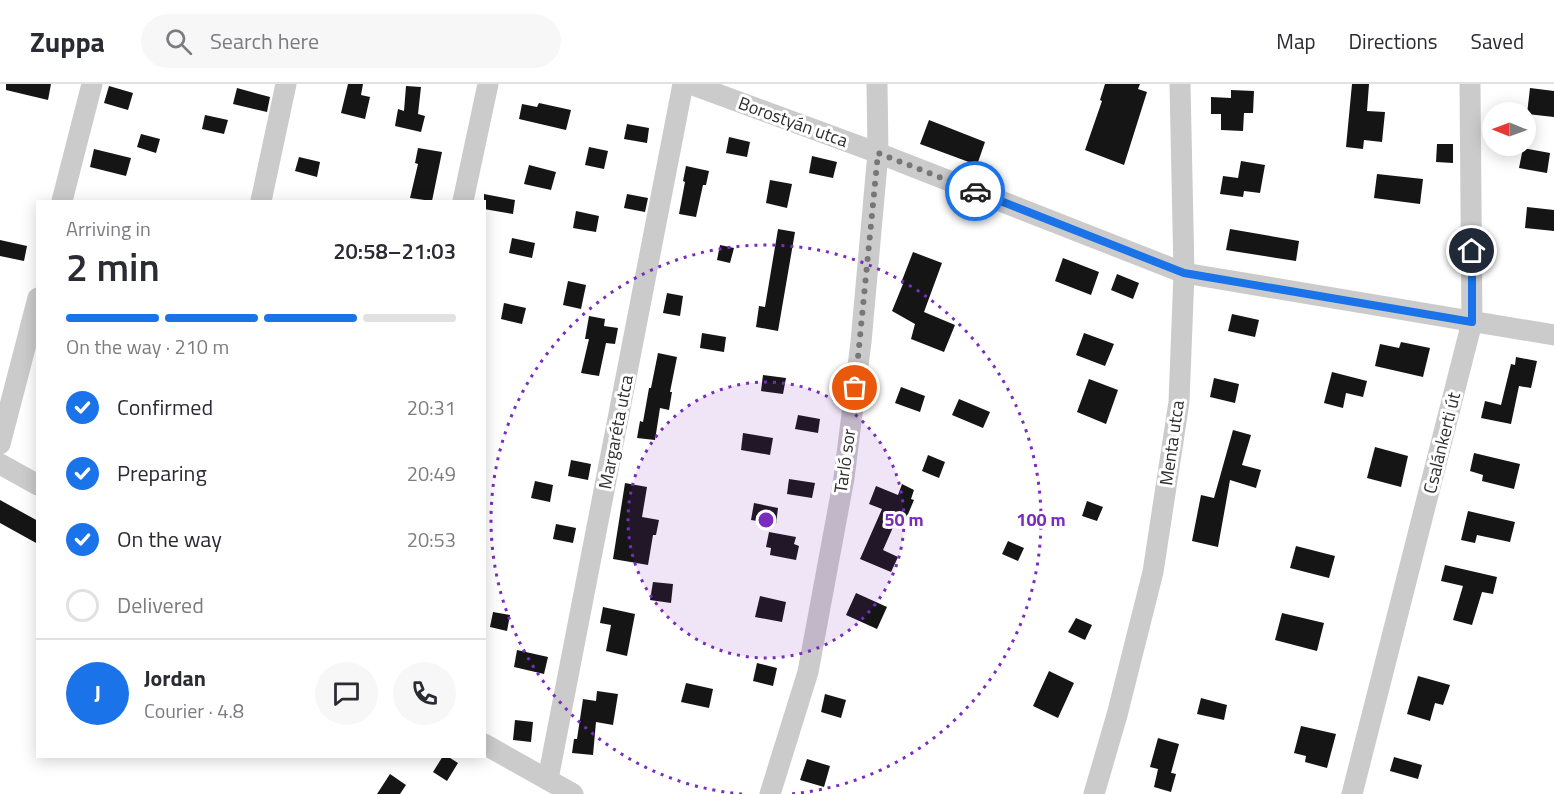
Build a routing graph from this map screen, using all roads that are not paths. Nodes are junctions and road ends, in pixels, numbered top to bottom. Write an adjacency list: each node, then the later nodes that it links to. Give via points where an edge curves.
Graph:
1 (92, 84): 10 (street)
2 (286, 84): 11 (street)
3 (488, 84): 12 (street)
4 (683, 84): 21 (street, Margaréta utca)
5 (690, 84): 9 (street, Borostyán utca)
6 (877, 84): 9 (street, Tarló sor)
7 (1180, 84): 13 (street, Menta utca)
8 (1470, 84): 15 (street, Csalánkerti út)
9 (878, 153): 13 (street, Borostyán utca); 23 (street, Tarló sor, via 861,342 842,489 808,672)
10 (62, 200)
11 (261, 200)
12 (463, 200)
13 (1184, 273): 15 (street, Borostyán utca); 24 (street, Menta utca, via 1179,402 1153,572)
14 (36, 306): 17 (street)
15 (1472, 322): 16 (street, Borostyán utca); 25 (street, Csalánkerti út)
16 (1554, 335)
17 (0, 444)
18 (0, 464): 19 (street)
19 (36, 484)
20 (486, 745): 21 (street)
21 (548, 779): 22 (street)
22 (573, 794)
23 (770, 794)
24 (1094, 794)
25 (1352, 794)

